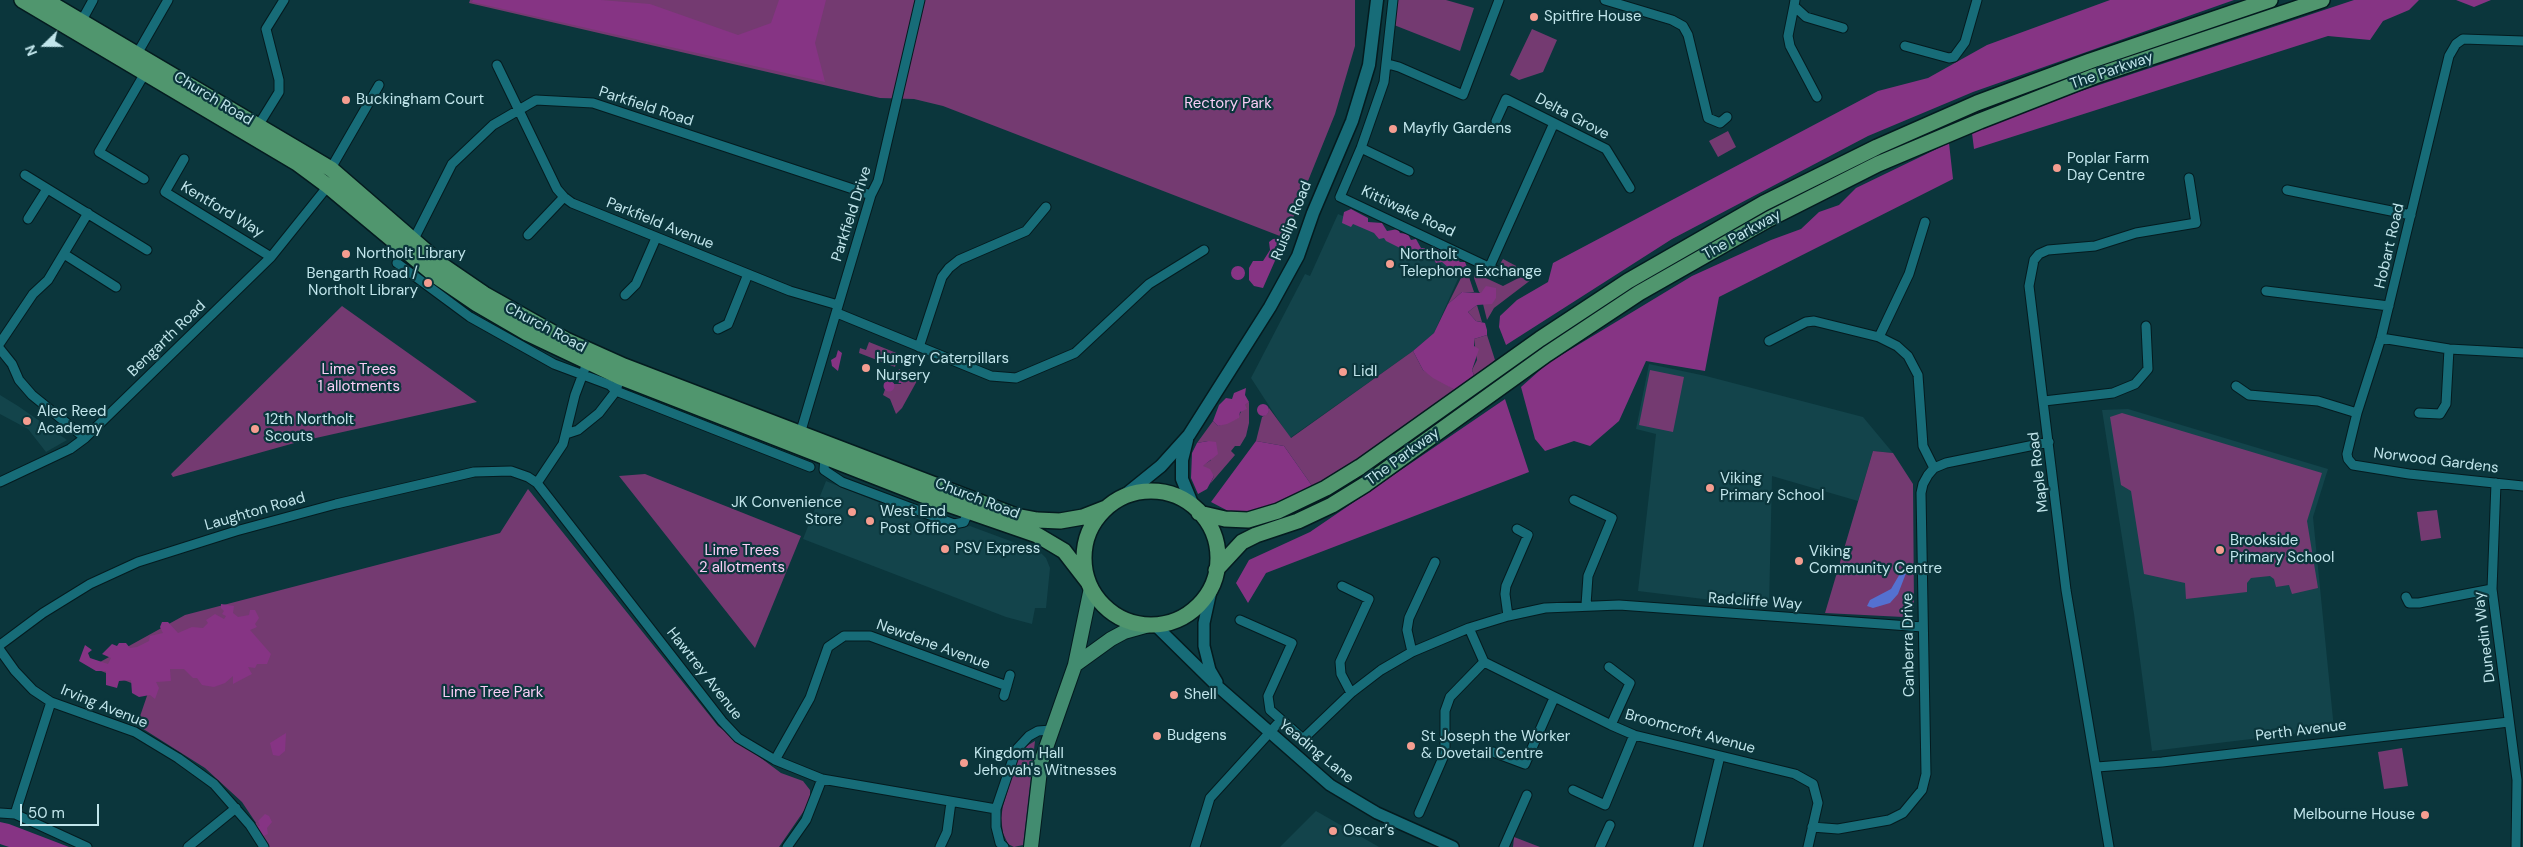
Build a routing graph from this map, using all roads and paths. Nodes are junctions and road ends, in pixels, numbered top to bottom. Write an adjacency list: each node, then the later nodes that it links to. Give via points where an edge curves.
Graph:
1 (22, 0): 22 (highway, Church Road)
2 (45, 0): 15 (highway, Church Road)
3 (93, 0): 15 (street)
4 (168, 0): 19 (street)
5 (284, 0): 30 (street, via 266,29 279,92)
6 (920, 0): 43 (street, Parkfield Drive, via 878,181)
7 (1377, 0): 27 (main road, Ruislip Road, via 1369,65)
8 (1393, 0): 21 (street)
9 (1499, 0): 21 (street, via 1463,95)
10 (1605, 0): 26 (street, via 1683,26 1708,118 1720,123)
11 (1976, 0): 18 (street, via 1964,42 1954,58)
12 (2270, 0): 96 (highway, The Parkway, via 1977,103 1877,147 1764,203 1628,281 1326,488 1278,511 1248,520 1225,519)
13 (2322, 0): 99 (highway, The Parkway, via 2095,76 1980,121 1878,164 1769,219 1639,293 1332,505 1298,522 1242,542)
14 (1795, 3): 16 (street, via 1806,17); 24 (street, via 1788,36 1790,46)
15 (82, 22): 19 (highway, Church Road)
16 (1844, 28)
17 (2523, 41): 47 (street, Hobart Road, via 2459,40 2453,48)
18 (1905, 46)
19 (137, 54): 30 (highway, Church Road)
20 (497, 64): 25 (street)
21 (1388, 64): 31 (street)
22 (145, 73): 38 (street, via 99,152); 39 (highway, Church Road, via 282,153)
23 (379, 85): 34 (street)
24 (1817, 97)
25 (520, 111): 43 (street, Parkfield Road, via 536,100 593,103); 44 (street, via 557,189); 52 (street, Parkfield Road, via 492,125 452,164)
26 (1726, 117)
27 (1352, 121): 31 (street); 84 (main road, Ruislip Road, via 1298,256 1270,307)
28 (1496, 121): 29 (street, Delta Grove, via 1506,99)
29 (1554, 123): 40 (street, Delta Grove, via 1606,149); 58 (street)
30 (258, 126): 52 (highway, Church Road, via 331,169)
31 (1368, 129): 32 (street)
32 (1361, 148): 35 (street); 58 (street, Kittiwake Road, via 1340,197)
33 (184, 159): 56 (street, Kentford Way, via 165,192)
34 (334, 163)
35 (1409, 171)
36 (25, 175): 41 (street)
37 (2189, 178): 79 (street, Maple Road, via 2196,223 2136,233 2095,246 2048,250 2038,254 2034,260 2029,286)
38 (144, 179)
39 (328, 186): 56 (street, Bengarth Road); 76 (highway, Church Road, via 450,287)
40 (1630, 188)
41 (47, 189): 46 (street); 48 (street)
42 (2287, 190): 47 (street)
43 (871, 195): 65 (street, Parkfield Drive)
44 (564, 197): 50 (street); 51 (street, Parkfield Avenue)
45 (1046, 207): 72 (street, via 1026,231 959,260 949,268 942,277)
46 (88, 213): 53 (street); 55 (street)
47 (2411, 215): 64 (street, Hobart Road)
48 (28, 219)
49 (1925, 222): 68 (street, via 1909,274)
50 (528, 235)
51 (656, 238): 60 (street, Parkfield Avenue); 63 (street, via 636,284)
52 (413, 241): 83 (highway, Church Road, via 484,294 566,340 624,366)
53 (147, 250)
54 (1204, 250): 72 (street, Parkfield Avenue, via 1149,284 1075,353 1016,378 991,376)
55 (64, 254): 61 (street); 71 (street)
56 (271, 256): 85 (street, Bengarth Road)
57 (397, 263): 76 (street, Church Road, via 477,322 520,346)
58 (1490, 266): 59 (street, Kittiwake Road)
59 (1501, 273)
60 (748, 274): 65 (street, Parkfield Avenue); 67 (street, via 728,324)
61 (116, 287)
62 (2266, 291): 64 (street)
63 (625, 295)
64 (2390, 306): 69 (street, Hobart Road)
65 (837, 309): 72 (street, Parkfield Avenue); 83 (street, Parkfield Drive)
66 (2146, 326): 79 (street, via 2148,369 2135,384 2113,393)
67 (718, 329)
68 (1879, 336): 70 (street, via 1814,321); 89 (street, via 1897,346 1914,364 1918,375 1923,446)
69 (2381, 338): 73 (street); 80 (street, Hobart Road)
70 (1769, 341)
71 (0, 343)
72 (919, 347)
73 (2450, 348): 75 (street); 81 (street, via 2446,404 2440,414)
74 (0, 349): 85 (street, via 32,394)
75 (2523, 353)
76 (584, 369): 77 (highway, Church Road); 82 (street)
77 (618, 384): 82 (street, via 599,413 578,430); 88 (street, Church Road); 100 (highway, Church Road, via 1045,538 1064,551)
78 (2236, 386): 80 (street, via 2249,395 2318,401)
79 (2044, 401): 86 (street, Maple Road)
80 (2357, 413): 87 (street, Hobart Road, via 2348,442)
81 (2419, 413)
82 (566, 434): 91 (street, via 559,452)
83 (800, 434): 95 (highway, Church Road, via 1026,518 1060,521 1083,517)
84 (1188, 435): 95 (main road, Ruislip Road, via 1161,466); 96 (main road, Ruislip Road, via 1181,469 1184,487)
85 (85, 438): 90 (street, Bengarth Road, via 70,449)
86 (2050, 442): 89 (street); 132 (street, Maple Road, via 2066,590)
87 (2348, 459): 92 (street, Norwood Gardens, via 2354,465 2400,473)
88 (810, 468)
89 (1934, 468): 108 (street, Canberra Drive, via 1922,484 1921,493)
90 (0, 482)
91 (537, 483): 110 (street, Laughton Road, via 511,472 474,472 236,531 138,562 90,584); 131 (street, Hawtrey Avenue, via 722,721 738,738)
92 (2496, 483): 93 (street, Norwood Gardens); 102 (street, Dunedin Way)
93 (2523, 486)
94 (1574, 500): 104 (street, via 1612,518 1588,576)
95 (1112, 504): 96 (highway, via 1135,493 1152,492 1169,494); 100 (highway, via 1089,533 1084,549)
96 (1197, 511): 99 (highway, via 1214,539 1218,558)
97 (1517, 529): 105 (street, via 1528,535 1504,594)
98 (1435, 562): 112 (street, via 1409,618 1407,630)
99 (1215, 576): 107 (highway, via 1204,598 1191,612 1175,621); 118 (street, Yeading Lane, via 1204,624 1204,646 1210,670)
100 (1089, 585): 107 (highway, via 1105,607 1119,617 1134,624); 114 (main road)
101 (1342, 586): 119 (street, via 1369,599 1340,662 1341,674)
102 (2492, 589): 103 (street, via 2420,602 2409,602); 124 (street, Dunedin Way)
103 (2406, 597)
104 (1586, 605): 105 (street, Radcliffe Way, via 1546,608); 108 (street, Radcliffe Way)
105 (1508, 616): 109 (street, Radcliffe Way)
106 (1240, 620): 123 (street, Radcliffe Way, via 1292,643 1268,696 1270,710)
107 (1152, 625): 114 (main road, via 1124,632); 118 (street, Yeading Lane)
108 (1923, 627): 143 (street, Canberra Drive, via 1926,774 1922,790 1903,813 1889,820 1838,829)
109 (1468, 628): 112 (street, Radcliffe Way); 113 (street)
110 (0, 645)
111 (0, 650): 122 (street, Irving Avenue, via 33,690)
112 (1412, 652): 119 (street, Radcliffe Way)
113 (1484, 662): 121 (street, Broomcroft Avenue); 141 (street, via 1450,697 1445,712 1444,753)
114 (1075, 665): 126 (main road)
115 (1609, 667): 125 (street, via 1630,683)
116 (1010, 675): 117 (street)
117 (1007, 686): 120 (street); 131 (street, Newdene Avenue, via 870,636 844,636 828,647 810,698)
118 (1223, 691): 127 (street, Yeading Lane)
119 (1351, 693): 123 (street, Radcliffe Way, via 1303,739)
120 (1004, 696)
121 (1554, 698): 125 (street, Broomcroft Avenue); 129 (street, via 1526,764)
122 (51, 702): 137 (street, Irving Avenue, via 135,732 214,784); 140 (street)
123 (1281, 720): 127 (street)
124 (2509, 722): 132 (street, Perth Avenue); 158 (street, Dunedin Way, via 2517,780)
125 (1610, 725): 128 (street, Broomcroft Avenue)
126 (1050, 730): 138 (street, via 1029,736 1016,750); 150 (main road, via 1041,762)
127 (1270, 734): 151 (street, via 1210,798); 152 (street, Yeading Lane, via 1352,800)
128 (1634, 735): 130 (street, Broomcroft Avenue); 134 (street, via 1605,805)
129 (1493, 752)
130 (1720, 756): 143 (street, Broomcroft Avenue, via 1795,774 1813,784 1818,803); 155 (street)
131 (774, 760): 133 (street, Hawtrey Avenue)
132 (2097, 767): 157 (street, Maple Road)
133 (822, 779): 136 (street, Hawtrey Avenue); 147 (street, via 806,820)
134 (1573, 790)
135 (1527, 796): 153 (street)
136 (951, 802): 138 (street, Hawtrey Avenue); 148 (street, via 947,832)
137 (236, 808): 145 (street); 146 (street, Irving Avenue)
138 (996, 809): 149 (street, via 996,827)
139 (0, 813): 140 (street)
140 (15, 814): 144 (street)
141 (1419, 814)
142 (1610, 825): 154 (street)
143 (1812, 827): 156 (street, Broomcroft Avenue)
144 (87, 847)
145 (188, 847)
146 (264, 847)
147 (787, 847)
148 (940, 847)
149 (1004, 847)
150 (1031, 847)
151 (1195, 847)
152 (1453, 847)
153 (1504, 847)
154 (1600, 847)
155 (1698, 847)
156 (1808, 847)
157 (2109, 847)
158 (2516, 847)

